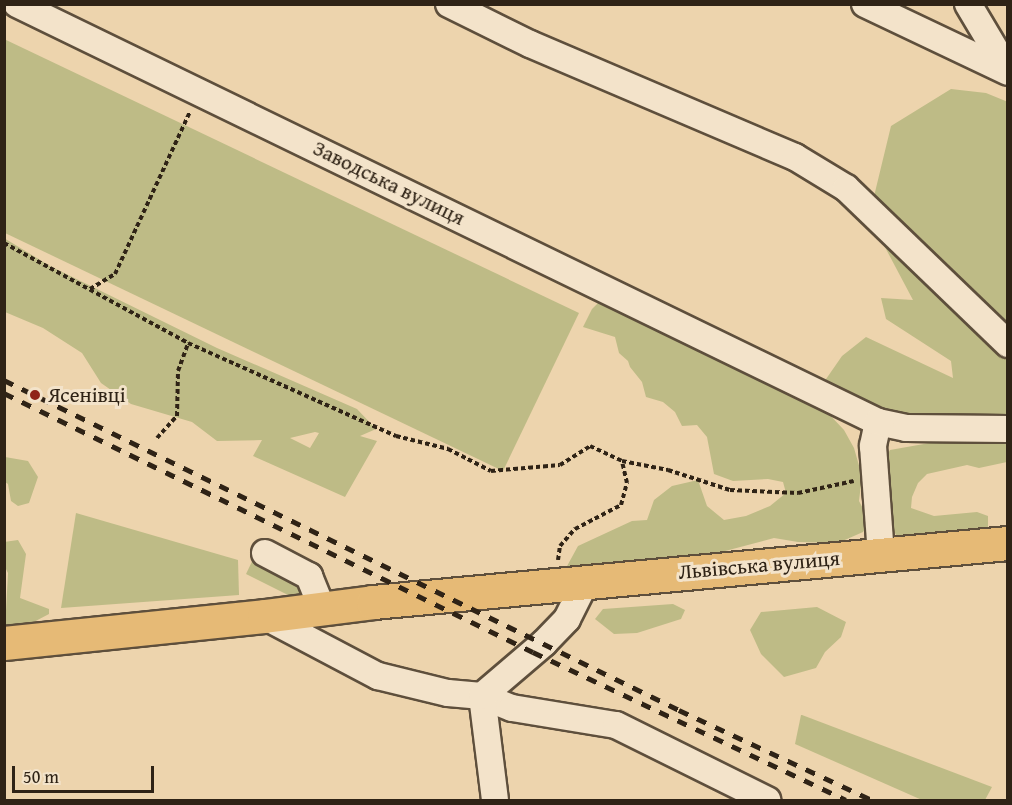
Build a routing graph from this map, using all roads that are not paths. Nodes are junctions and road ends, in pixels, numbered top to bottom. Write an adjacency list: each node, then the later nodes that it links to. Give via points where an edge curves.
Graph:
1 (17, 4): 7 (street, Заводська вулиця)
2 (449, 4): 6 (street, via 530,44 795,158 846,188)
3 (865, 4): 5 (street)
4 (968, 4): 5 (street)
5 (1008, 72)
6 (1008, 344)
7 (878, 422): 8 (street, Заводська вулиця, via 906,428); 11 (street, via 873,446)
8 (1008, 429)
9 (1008, 543): 11 (highway, Львівська вулиця)
10 (265, 553): 13 (street, via 309,576)
11 (881, 554): 12 (highway, Львівська вулиця)
12 (573, 582): 13 (highway, Львівська вулиця); 16 (street, via 567,619)
13 (322, 608): 14 (highway, Львівська вулиця)
14 (264, 616): 15 (highway, Львівська вулиця); 16 (street, via 378,676 448,693)
15 (4, 643)
16 (482, 696): 17 (street); 18 (street, via 512,708 616,724)
17 (495, 801)
18 (767, 801)

